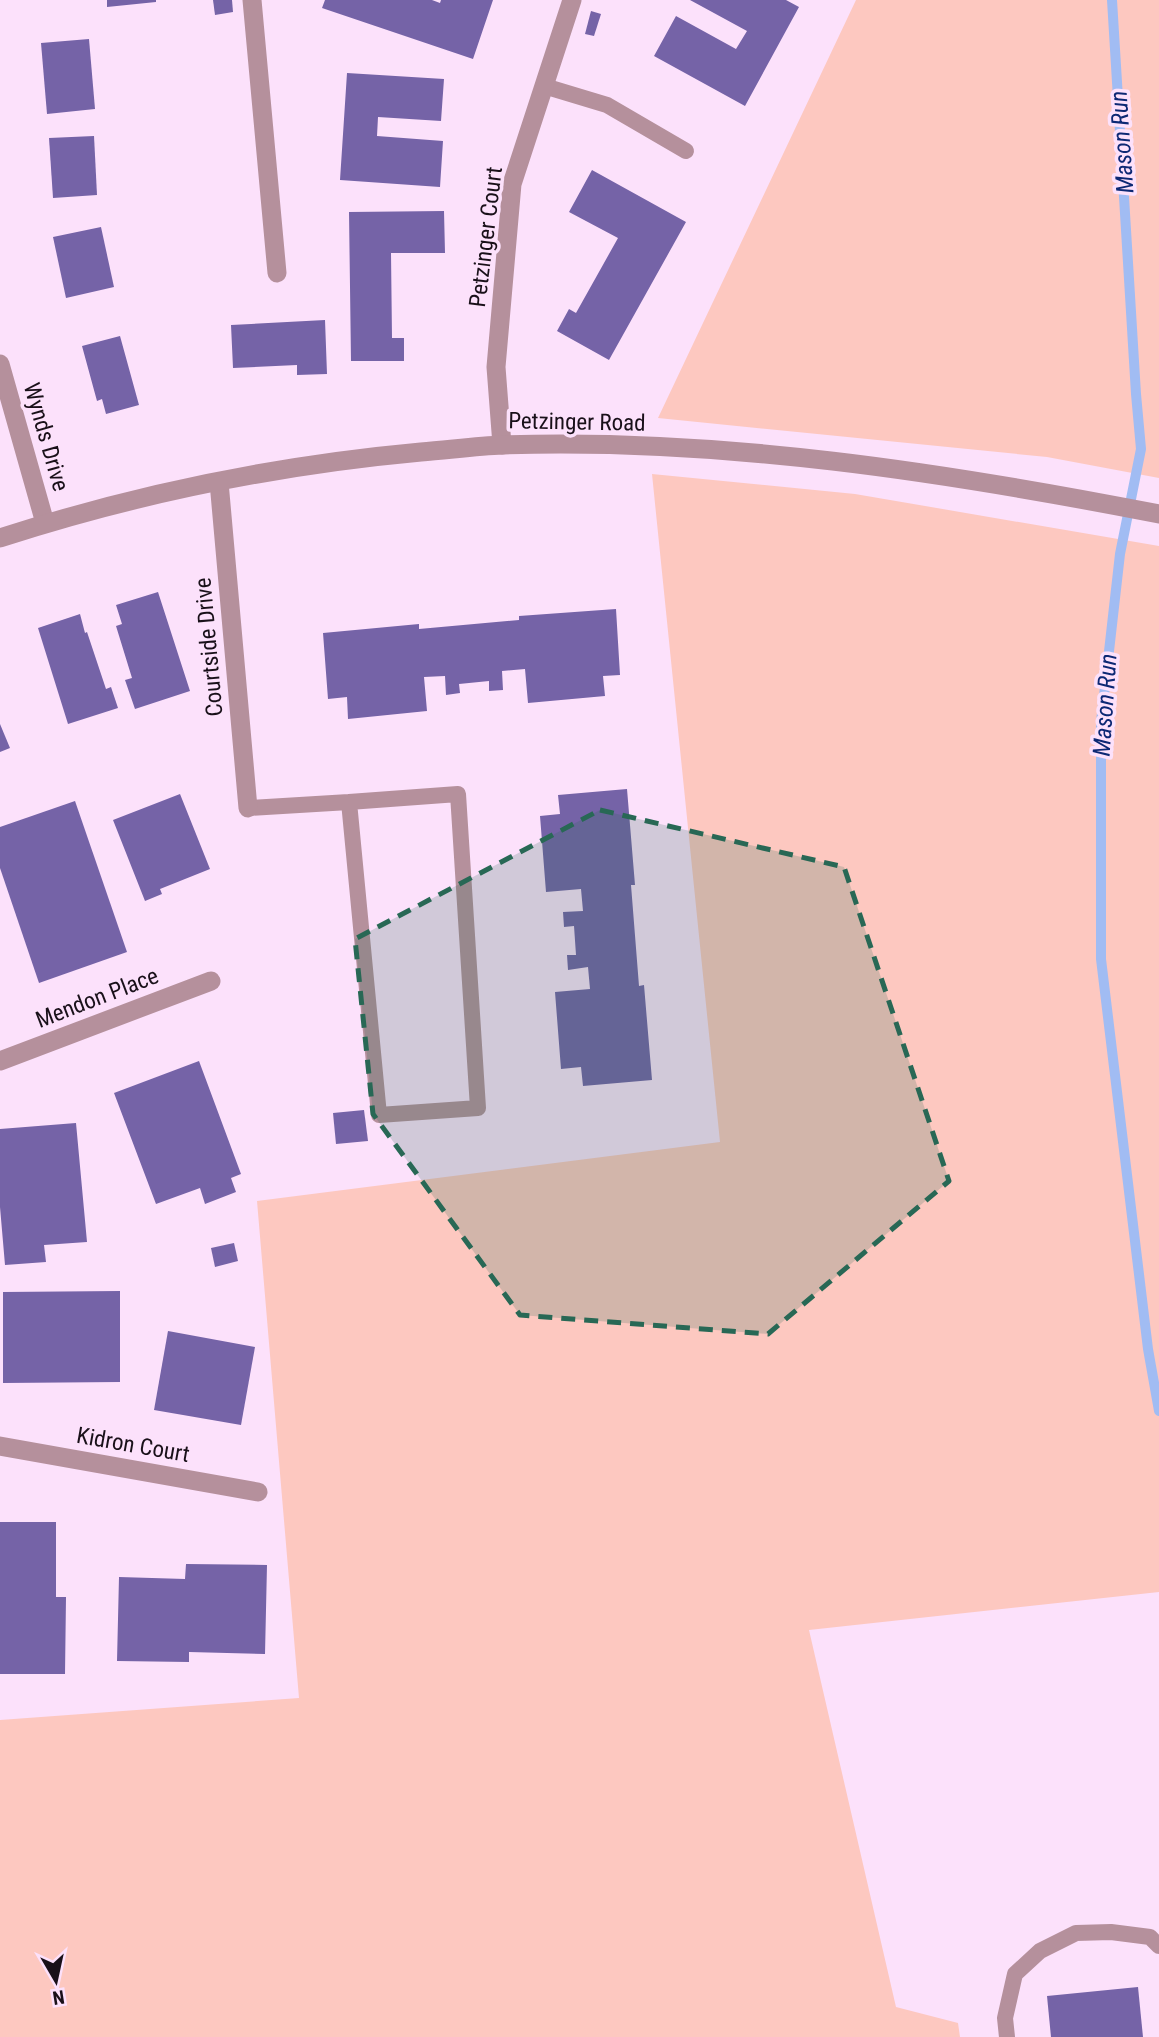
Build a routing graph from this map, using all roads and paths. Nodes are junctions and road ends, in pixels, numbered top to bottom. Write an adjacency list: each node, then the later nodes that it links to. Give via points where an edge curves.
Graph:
1 (252, 0): 5 (street)
2 (572, 0): 3 (street, Petzinger Court)
3 (544, 86): 4 (lane, via 607,105); 7 (street, Petzinger Court, via 512,184 496,367)
4 (686, 151)
5 (277, 272)
6 (0, 364): 10 (street, Wynds Drive)
7 (502, 445): 8 (street, Petzinger Road, via 347,459); 9 (street, Petzinger Road, via 629,445 849,463)
8 (219, 482): 10 (street, Petzinger Road); 13 (street, Courtside Drive)
9 (1155, 513)
10 (45, 523): 11 (street, Petzinger Road)
11 (0, 538)
12 (349, 802): 12 (lane, via 379,1115 478,1108 458,794); 13 (lane)
13 (248, 808)
14 (211, 981): 15 (street, Mendon Place)
15 (0, 1061)
16 (0, 1446): 17 (street, Kidron Court)
17 (258, 1492)
18 (1159, 1946): 19 (lane, via 1150,1937 1111,1931 1076,1933 1041,1951 1015,1974 1005,2018)
19 (1007, 2037)

